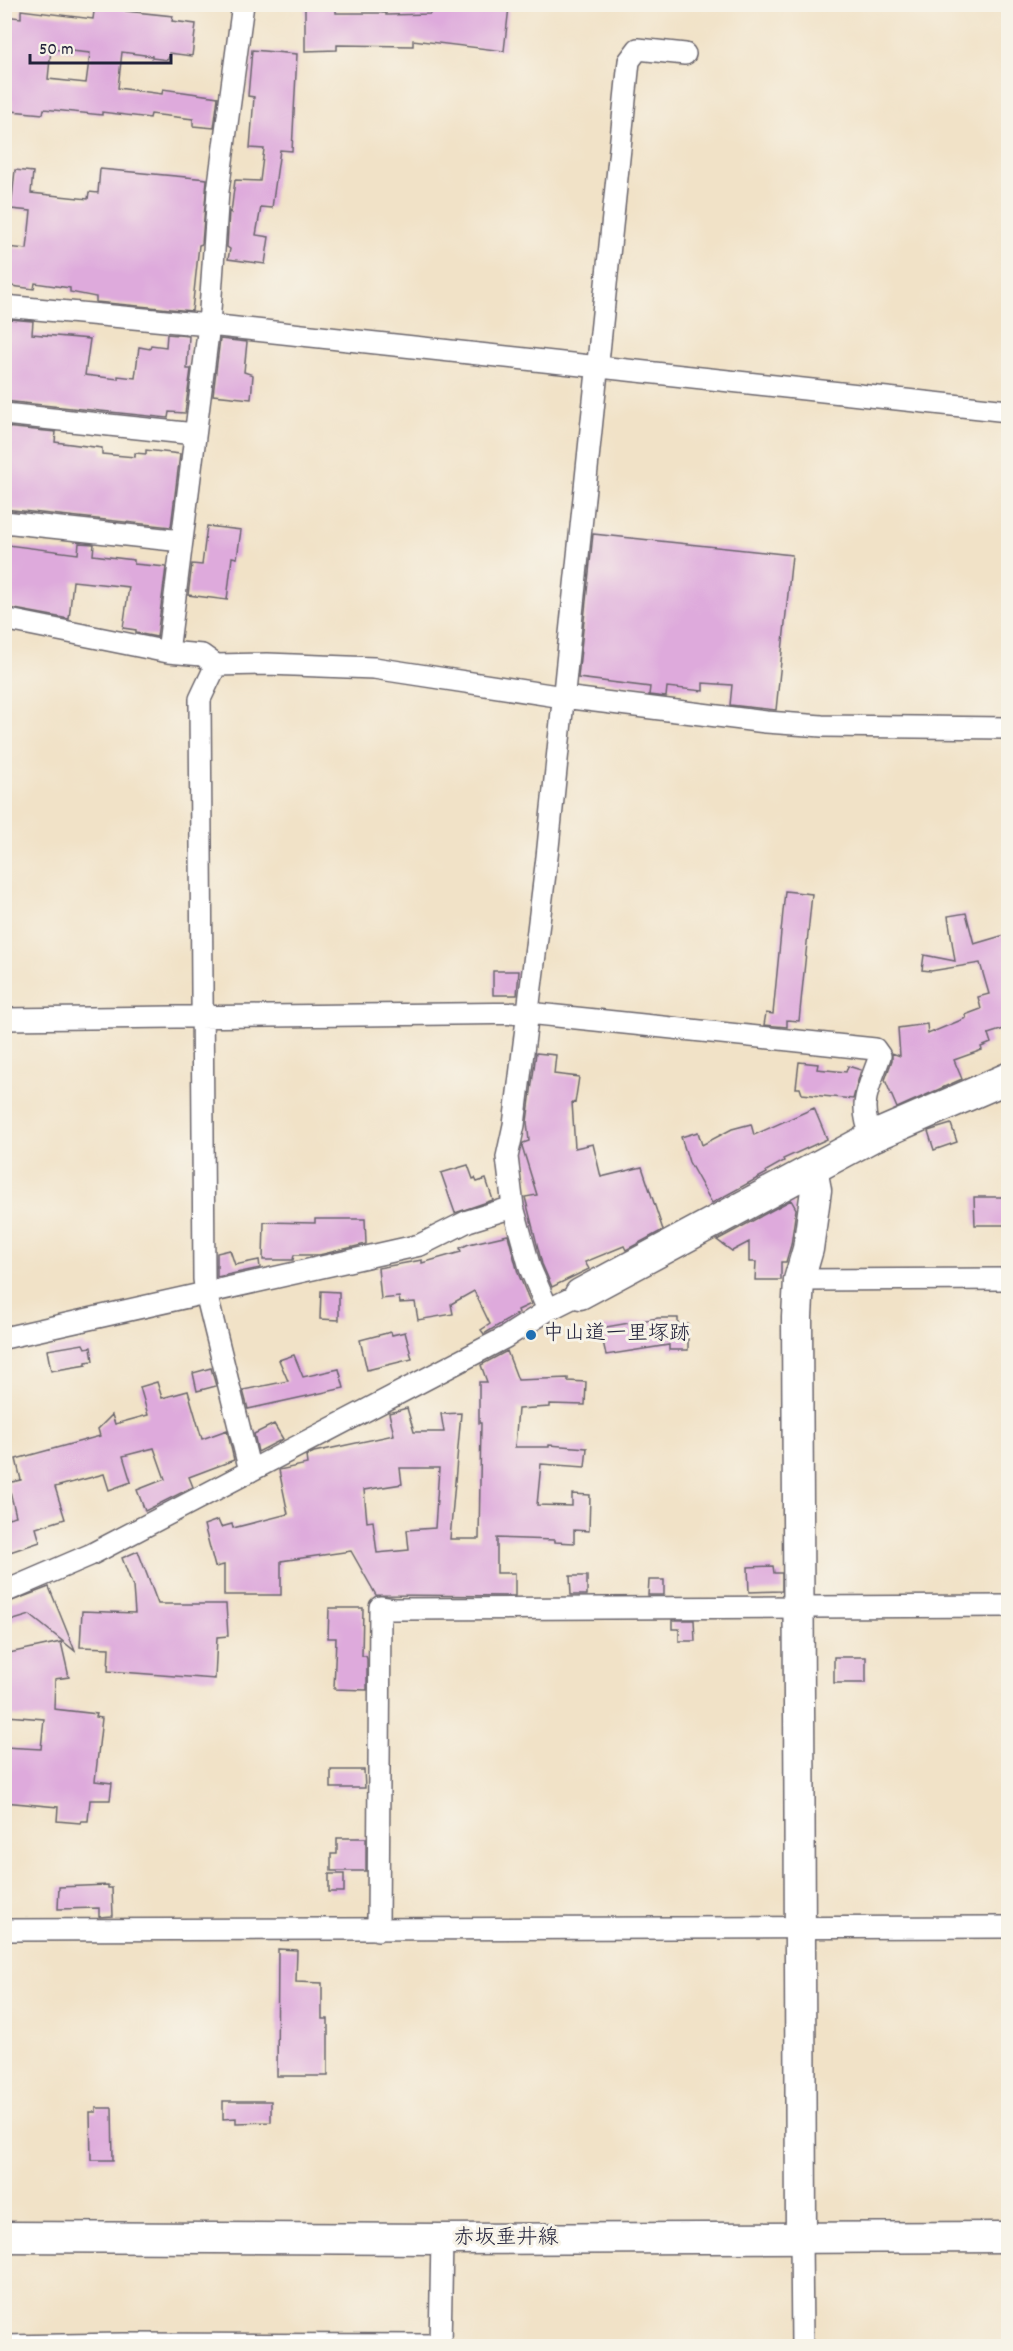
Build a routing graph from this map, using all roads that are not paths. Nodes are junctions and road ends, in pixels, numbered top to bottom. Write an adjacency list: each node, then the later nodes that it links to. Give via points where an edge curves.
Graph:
1 (243, 4): 4 (street, via 218,191)
2 (685, 54): 5 (street, via 638,49 629,61)
3 (4, 306): 4 (street)
4 (208, 326): 5 (street); 8 (street)
5 (596, 368): 6 (street); 14 (street)
6 (1008, 411)
7 (4, 414): 8 (street)
8 (195, 434): 10 (street)
9 (4, 522): 10 (street)
10 (182, 541): 12 (street)
11 (4, 619): 12 (street)
12 (168, 652): 13 (street, via 202,654)
13 (216, 665): 14 (street, via 374,668); 17 (street, via 200,699)
14 (563, 697): 15 (street, via 822,726); 16 (street)
15 (1008, 728)
16 (528, 1013): 17 (street); 20 (street, via 875,1049 880,1056 864,1104); 22 (street, via 507,1157)
17 (202, 1018): 18 (street); 25 (street)
18 (4, 1019)
19 (1008, 1078): 20 (street)
20 (872, 1137): 21 (street)
21 (812, 1169): 24 (street, via 816,1190 808,1249); 26 (street)
22 (513, 1207): 25 (street, via 468,1221 420,1245); 27 (street, via 530,1268)
23 (1008, 1279): 24 (street)
24 (799, 1280): 31 (street)
25 (206, 1293): 28 (street); 29 (street)
26 (580, 1294): 27 (street)
27 (548, 1310): 29 (street, via 506,1337)
28 (4, 1338)
29 (250, 1471): 30 (street, via 90,1555)
30 (4, 1592)
31 (800, 1606): 32 (street); 34 (street); 36 (street, via 380,1607)
32 (1008, 1606)
33 (1008, 1927): 34 (street)
34 (798, 1928): 36 (street); 38 (street)
35 (4, 1930): 36 (street)
36 (378, 1930)
37 (4, 2236): 40 (street, 赤坂垂井線)
38 (801, 2237): 39 (street, 赤坂垂井線); 40 (street, 赤坂垂井線); 43 (street)
39 (1008, 2237)
40 (442, 2239): 42 (street)
41 (4, 2346): 42 (street)
42 (440, 2346)
43 (802, 2346)

